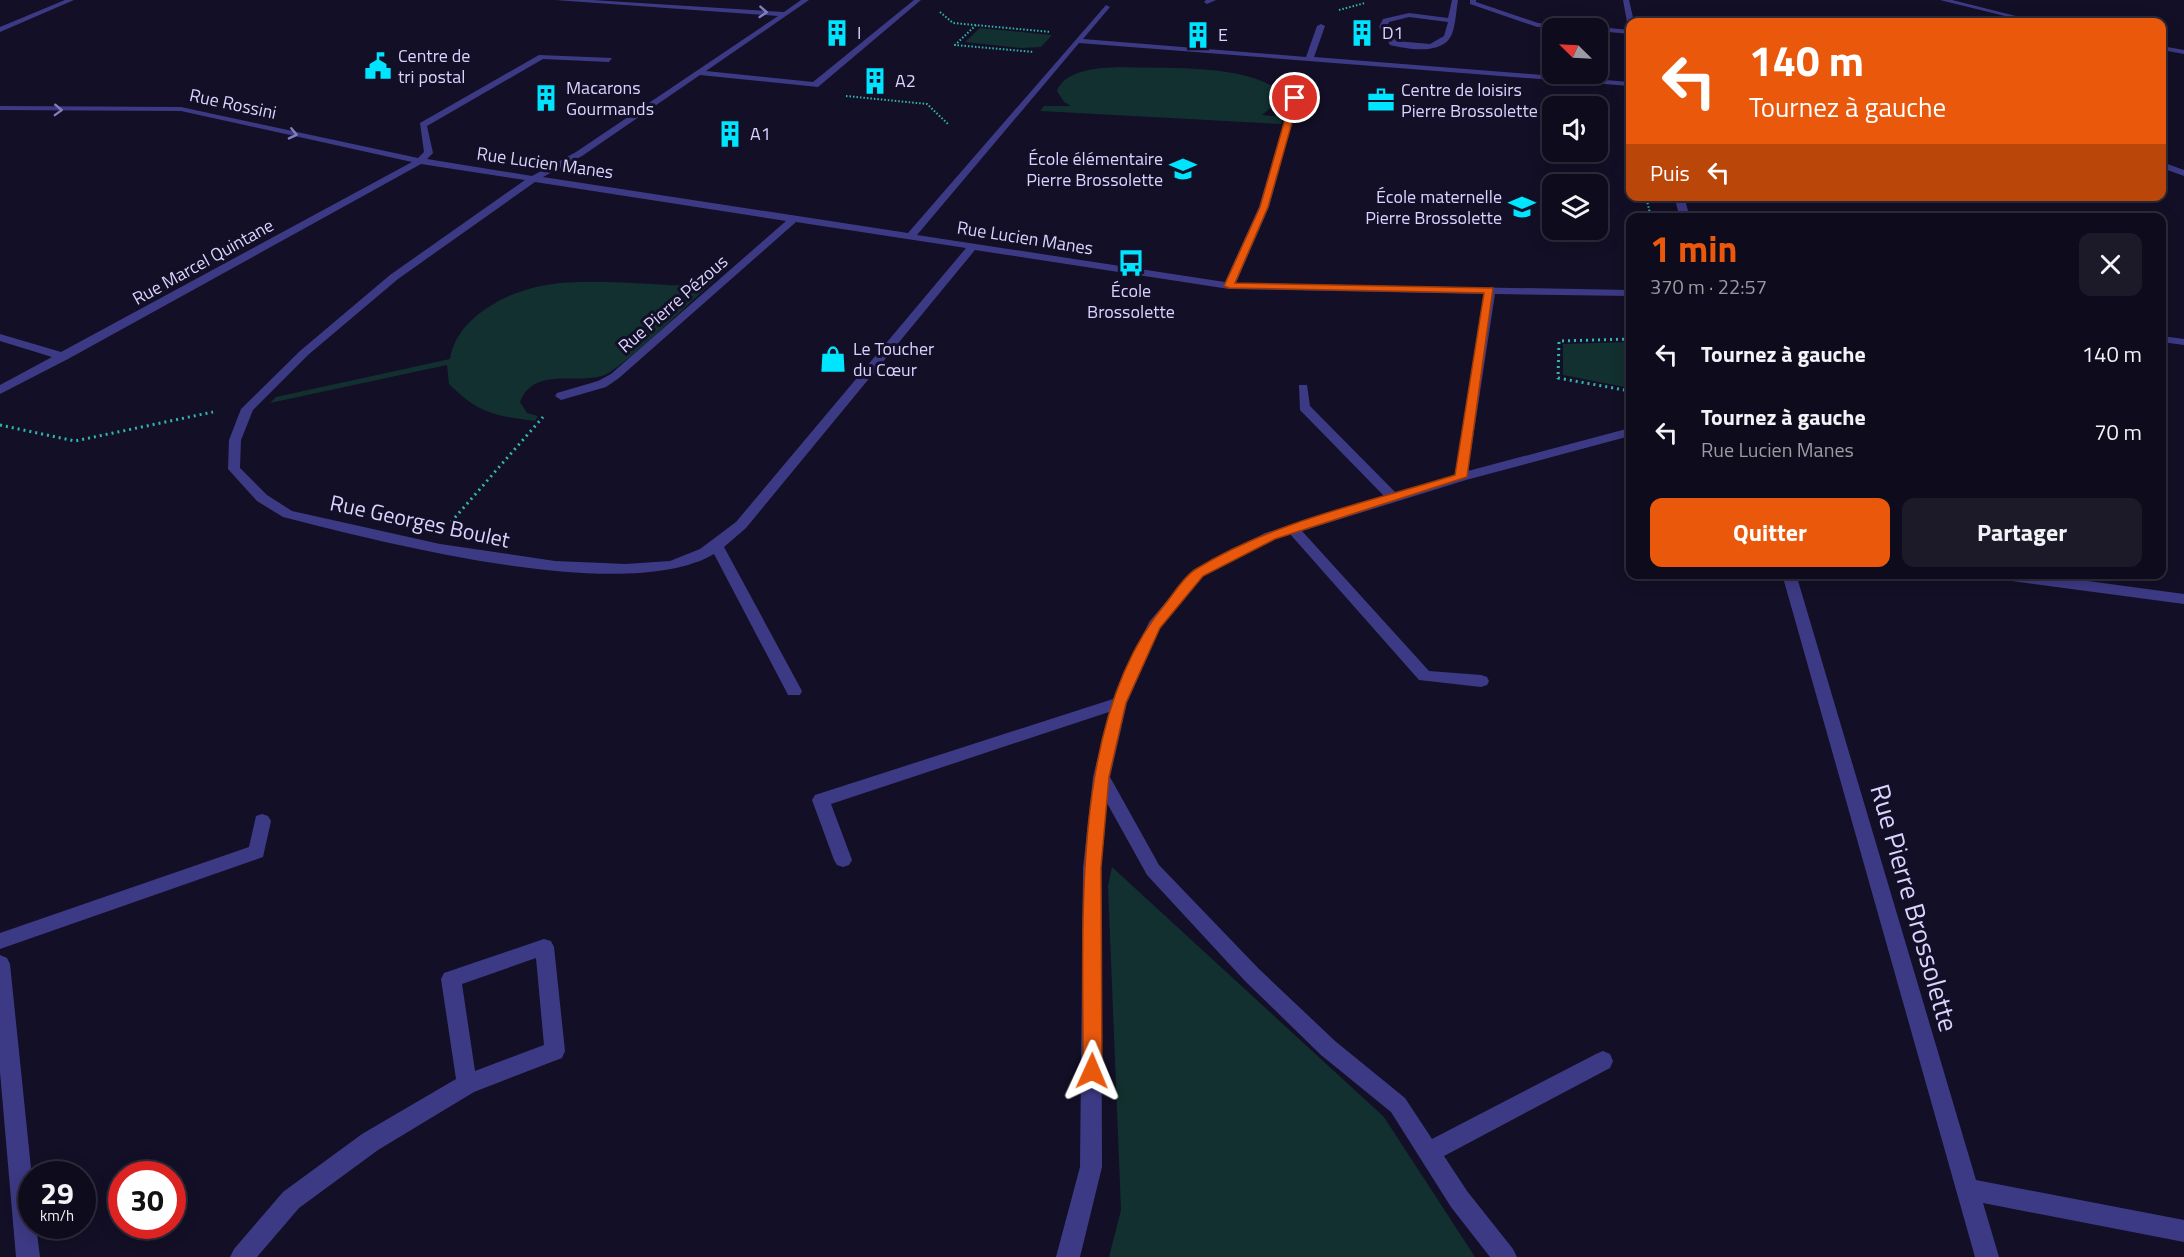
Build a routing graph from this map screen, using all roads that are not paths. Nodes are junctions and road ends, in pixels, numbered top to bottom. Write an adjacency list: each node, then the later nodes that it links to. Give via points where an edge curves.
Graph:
1 (71, 0): 16 (street)
2 (558, 0): 10 (street, one-way to 10)
3 (806, 0): 10 (street, Rue Georges Boulet)
4 (918, 0): 24 (street, via 815,85)
5 (1456, 0): 8 (street); 13 (street)
6 (1626, 0): 11 (street)
7 (1944, 0): 12 (street)
8 (1473, 2): 14 (street)
9 (1106, 7): 19 (street)
10 (787, 14): 24 (street, Rue Georges Boulet)
11 (1630, 18)
12 (2019, 18)
13 (1450, 20): 13 (street, via 1448,36 1442,43 1423,46 1393,43 1383,27 1386,21 1409,15)
14 (1542, 25)
15 (1322, 26): 22 (street)
16 (0, 30)
17 (1608, 30): 18 (street)
18 (1626, 32)
19 (1079, 38): 22 (street); 33 (street)
20 (2166, 49): 21 (street)
21 (2184, 52)
22 (1309, 59): 25 (street)
23 (609, 60): 28 (street, via 542,57 423,125 429,153)
24 (700, 73): 31 (street, Rue Georges Boulet, via 579,154)
25 (1626, 84)
26 (1316, 100): 35 (street, via 1295,98 1264,207)
27 (0, 108): 28 (street, Rue Rossini, one-way to 28, via 182,109)
28 (420, 161): 31 (street, Rue Lucien Manes); 41 (street, Rue Marcel Quintane)
29 (2166, 166): 30 (street)
30 (2184, 173)
31 (532, 179): 32 (street, Rue Lucien Manes); 49 (street, Rue Georges Boulet, via 394,278 304,353 247,409 235,440 234,469 262,498 288,514 484,558 628,570 679,564)
32 (795, 218): 33 (street, Rue Lucien Manes); 44 (street, Rue Pierre Pézous, via 615,376)
33 (910, 237): 34 (street, Rue Lucien Manes)
34 (973, 246): 35 (street, Rue Lucien Manes); 49 (street, Rue Georges Boulet, via 741,525)
35 (1229, 286): 36 (street, Rue Lucien Manes)
36 (1490, 290): 37 (street, Rue Lucien Manes); 46 (street)
37 (1626, 293)
38 (0, 336): 41 (street)
39 (2166, 340): 40 (street)
40 (2184, 342)
41 (64, 357): 43 (street, Rue Marcel Quintane)
42 (1304, 388): 47 (street, via 1304,407)
43 (0, 390)
44 (561, 396)
45 (1626, 433): 46 (street)
46 (1461, 477): 47 (street)
47 (1392, 497): 48 (street)
48 (1293, 529): 53 (street, via 1425,675); 55 (street, via 1270,536 1198,573 1154,626)
49 (717, 547): 54 (street)
50 (1790, 579): 65 (street, Rue Pierre Brossolette)
51 (2034, 579): 52 (street)
52 (2184, 599)
53 (1481, 681)
54 (794, 691)
55 (1119, 703): 56 (street); 58 (street, via 821,800)
56 (1101, 777): 64 (street, via 1153,870 1260,983 1328,1048 1398,1106); 69 (street, via 1092,868 1091,1167)
57 (262, 821): 59 (street, via 257,852)
58 (843, 860)
59 (0, 941)
60 (0, 964): 63 (street)
61 (1603, 1061): 64 (street)
62 (467, 1084): 62 (street, via 555,1051 544,947 451,979); 68 (street, via 370,1142 291,1200)
63 (7, 1112): 67 (street)
64 (1428, 1152): 70 (street)
65 (1967, 1189): 66 (street); 71 (street, Rue Pierre Brossolette)
66 (2184, 1232)
67 (28, 1257)
68 (242, 1257)
69 (1068, 1257)
70 (1505, 1257)
71 (1987, 1257)

